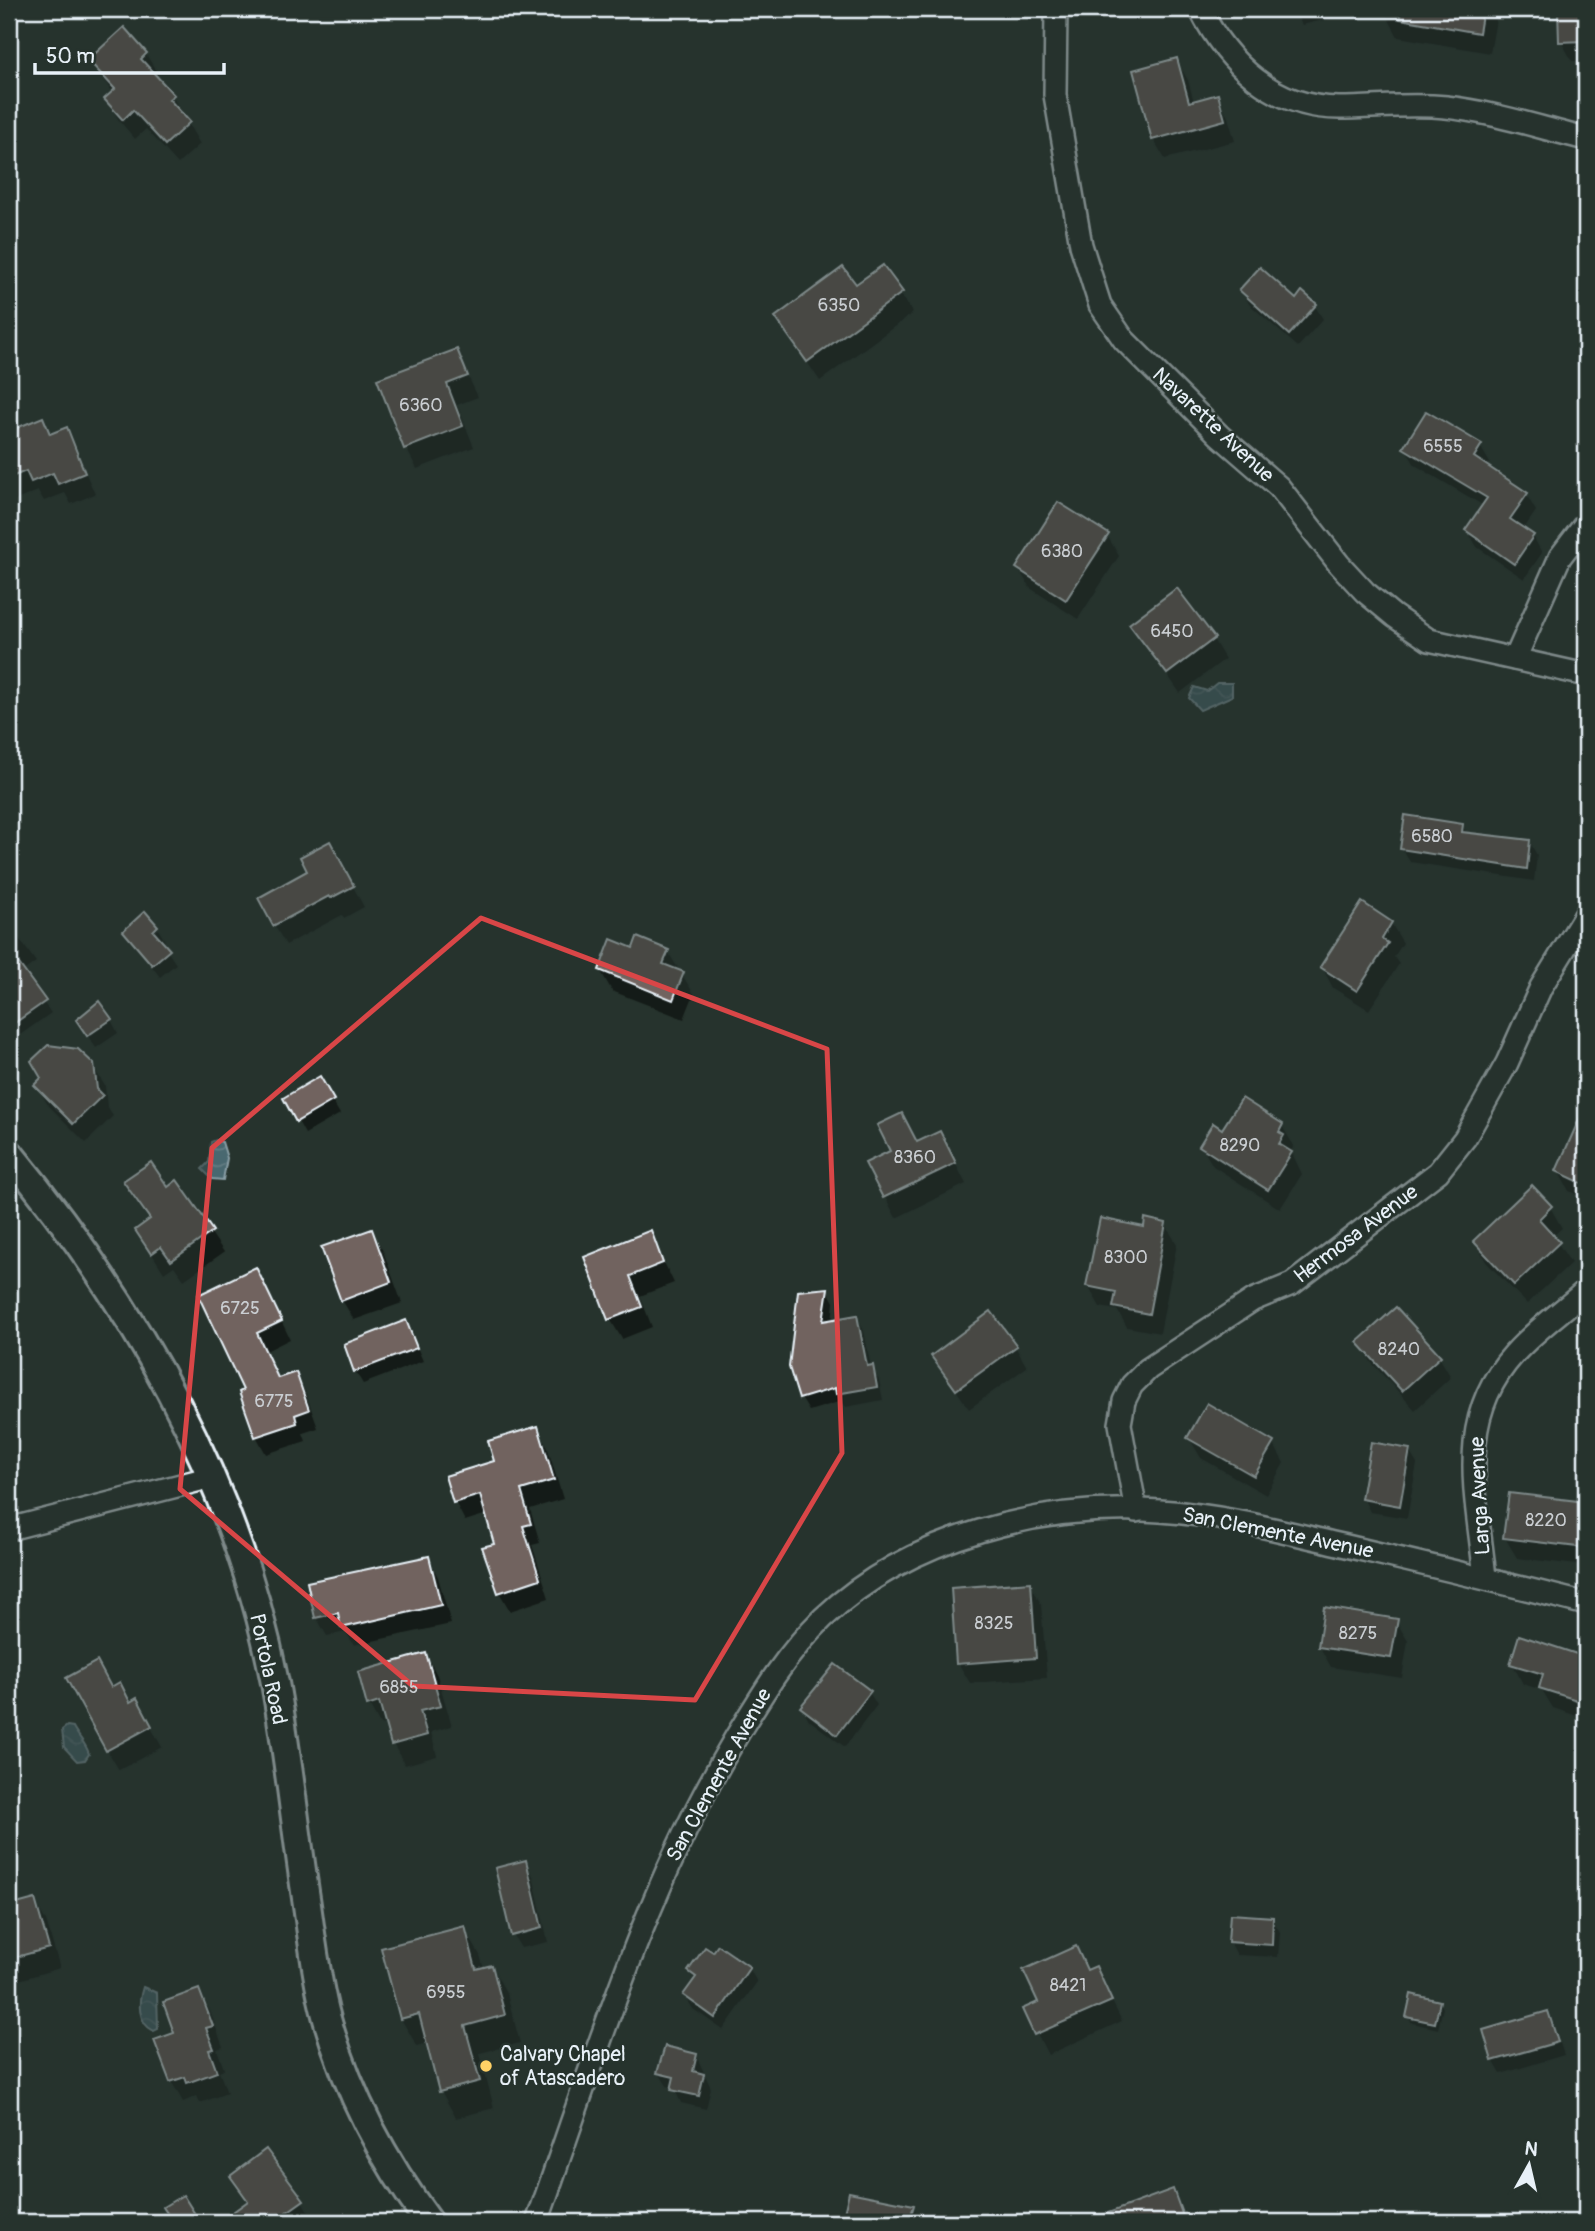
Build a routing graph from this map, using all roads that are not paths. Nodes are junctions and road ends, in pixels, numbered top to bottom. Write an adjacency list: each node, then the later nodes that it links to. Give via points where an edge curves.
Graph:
1 (1056, 9): 5 (street, Navarette Avenue, via 1055,95 1081,245 1100,305 1124,340 1219,435 1279,487 1365,592 1429,640)
2 (1200, 9): 3 (street, via 1238,65 1256,82 1310,106 1443,107)
3 (1586, 139)
4 (1586, 523): 5 (street, via 1560,557)
5 (1515, 659): 6 (street, Navarette Avenue)
6 (1586, 675)
7 (1586, 914): 11 (street, Hermosa Avenue, via 1541,987 1507,1063 1465,1138 1438,1171 1293,1284 1254,1300 1148,1369 1132,1385 1120,1424)
8 (9, 1153): 10 (street, Portola Road, via 35,1182 132,1321 184,1413)
9 (1586, 1290): 13 (street, Larga Avenue, via 1515,1352 1484,1396 1475,1423 1474,1463)
10 (212, 1477): 12 (street); 15 (street, Portola Road, via 251,1588 275,1682 314,1964 327,2018 367,2126)
11 (1136, 1511): 13 (street, San Clemente Avenue, via 1208,1516); 16 (street, San Clemente Avenue, via 1081,1512 1025,1521 932,1548 850,1596 803,1639 764,1690 717,1768 667,1867)
12 (9, 1530)
13 (1485, 1578): 14 (street, San Clemente Avenue)
14 (1586, 1604)
15 (429, 2222)
16 (537, 2222)

